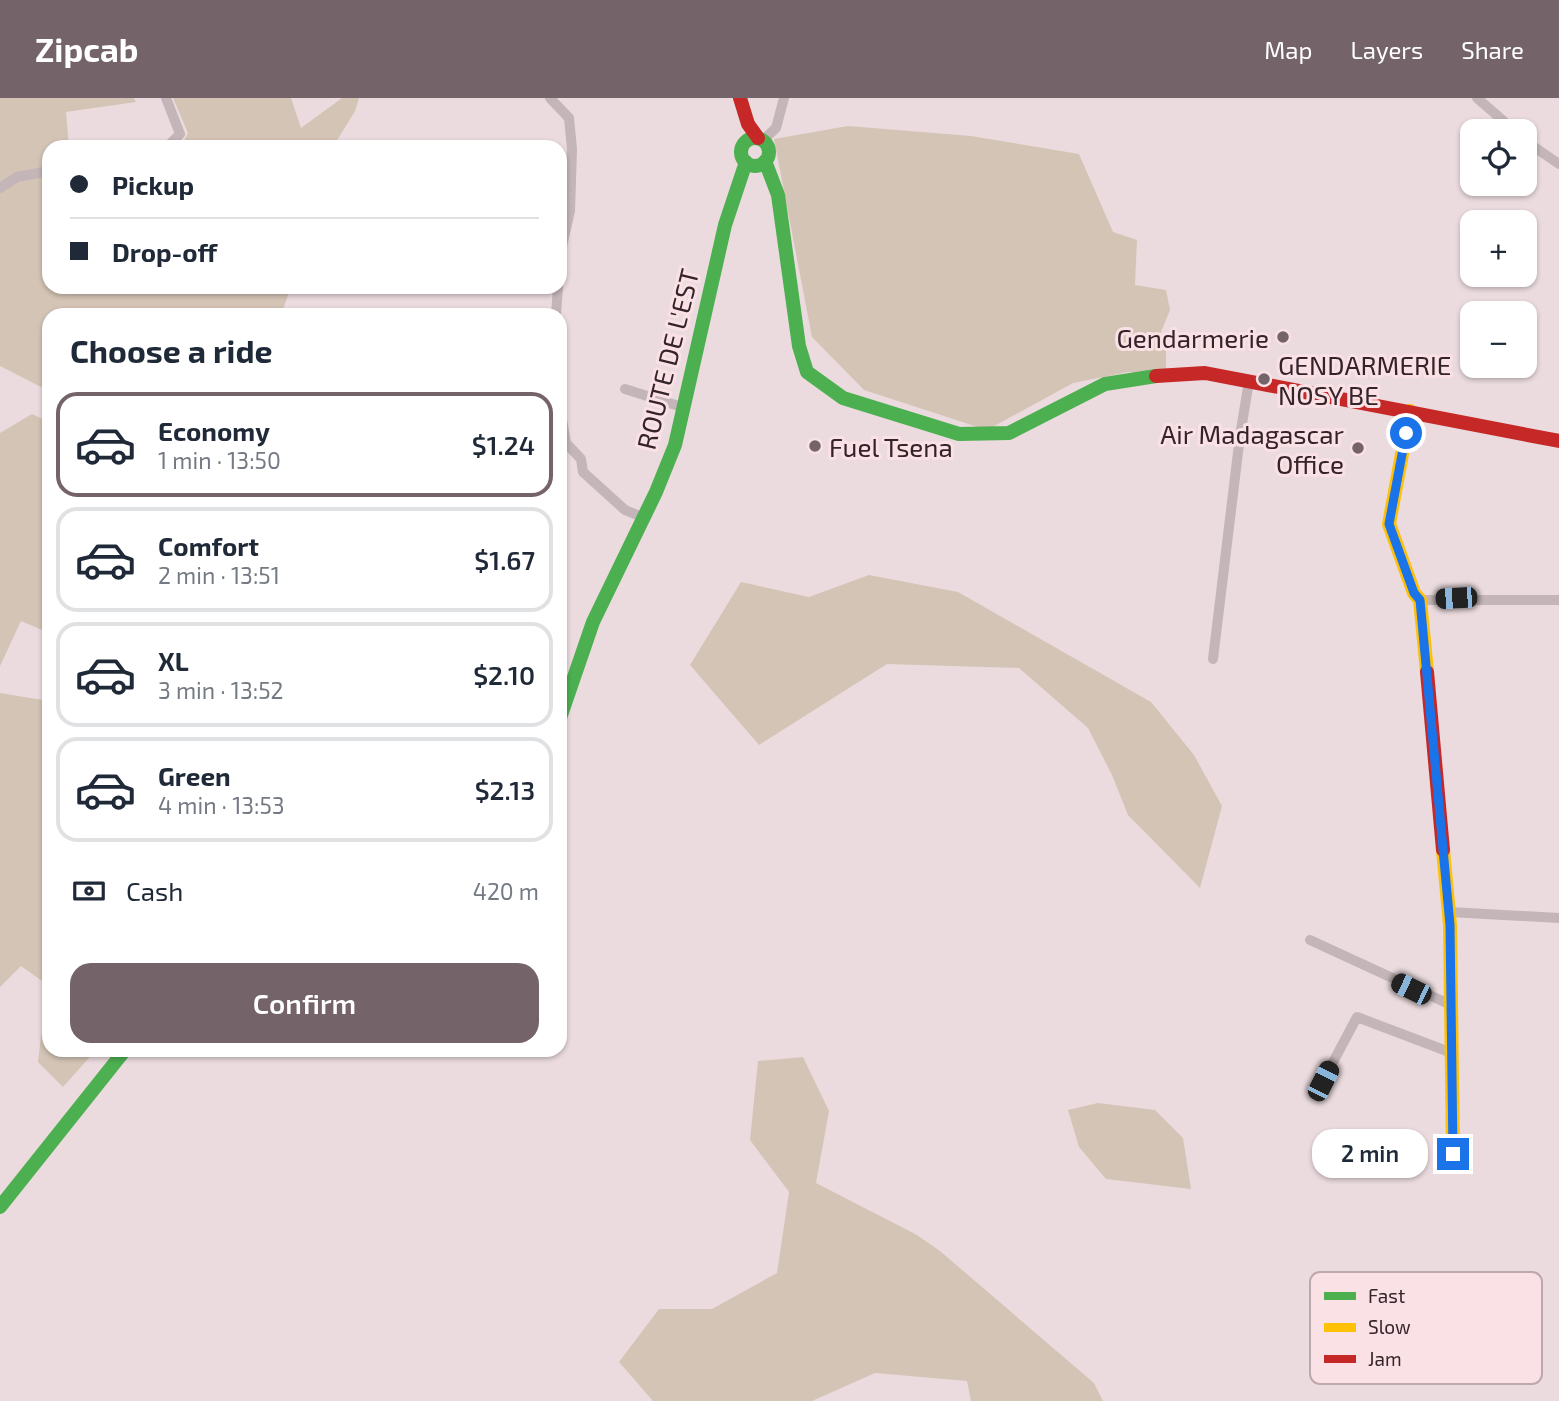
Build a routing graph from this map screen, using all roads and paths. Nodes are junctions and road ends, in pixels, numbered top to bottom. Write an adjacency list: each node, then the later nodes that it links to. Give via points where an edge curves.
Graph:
1 (166, 98): 9 (street, via 180,134)
2 (550, 98): 16 (street, via 569,118 572,149)
3 (740, 98): 7 (main road)
4 (784, 98): 8 (street, via 776,128)
5 (1477, 98): 6 (street)
6 (1501, 119)
7 (748, 124): 8 (main road); 10 (main road)
8 (761, 139): 10 (main road, via 752,138); 12 (main road, via 769,150)
9 (174, 140)
10 (742, 145): 12 (main road, via 740,153)
11 (1537, 149): 13 (street)
12 (755, 163): 17 (main road, via 774,182 780,205 799,346 807,372 843,398 960,434 984,435 1009,433 1032,424 1105,383 1205,373); 19 (main road, ROUTE DE L'EST, via 726,217)
13 (1559, 164)
14 (42, 172): 15 (street, via 17,177)
15 (0, 188)
16 (567, 224)
17 (1249, 381): 20 (main road); 26 (street)
18 (625, 388): 19 (street)
19 (685, 408): 23 (main road, ROUTE DE L'EST, via 668,464)
20 (1410, 411): 21 (main road); 24 (main road, via 1389,524)
21 (1559, 441)
22 (567, 444): 23 (street, via 580,459 583,472 625,510)
23 (642, 517): 27 (main road, ROUTE DE L'EST, via 587,635)
24 (1420, 600): 25 (street); 28 (main road)
25 (1559, 600)
26 (1213, 659)
27 (567, 691)
28 (1449, 912): 29 (street); 31 (main road)
29 (1559, 918)
30 (1310, 940): 31 (street)
31 (1451, 1005): 32 (main road)
32 (1452, 1053): 34 (street, via 1357,1017); 35 (main road)
33 (119, 1057): 36 (main road)
34 (1323, 1081)
35 (1453, 1154)
36 (0, 1207)

